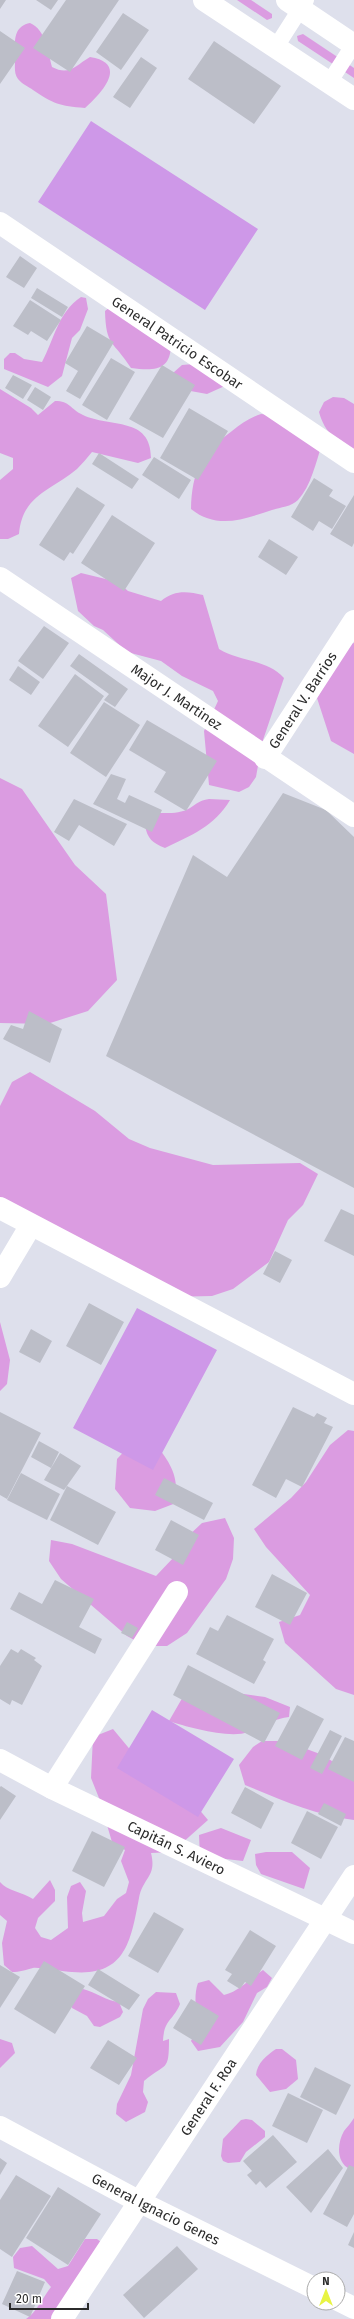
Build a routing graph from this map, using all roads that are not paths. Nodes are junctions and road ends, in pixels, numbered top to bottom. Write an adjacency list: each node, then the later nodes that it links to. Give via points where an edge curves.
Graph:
1 (204, 0): 4 (street)
2 (298, 3): 3 (street); 4 (lane)
3 (354, 45): 5 (lane)
4 (276, 47): 5 (street)
5 (329, 83): 6 (street)
6 (354, 99)
7 (0, 223): 8 (street, General Patricio Escobar)
8 (354, 462)
9 (0, 578): 11 (street, Major J. Martinez)
10 (354, 621): 11 (street, General V. Barrios)
11 (265, 758): 12 (street, Major J. Martinez)
12 (354, 816)
13 (0, 1208): 14 (street)
14 (30, 1225): 15 (street); 16 (street)
15 (0, 1277)
16 (354, 1394)
17 (177, 1592): 19 (street)
18 (0, 1760): 19 (street, Capitán S. Aviero)
19 (52, 1788): 21 (street, Capitán S. Aviero)
20 (354, 1876): 21 (street, General F. Roa)
21 (326, 1920): 22 (street, Capitán S. Aviero); 24 (street, General F. Roa)
22 (354, 1933)
23 (0, 2127): 24 (street, General Ignacio Genes)
24 (138, 2201): 25 (street, General Ignacio Genes); 26 (street, General F. Roa)
25 (306, 2284)
26 (62, 2319)

